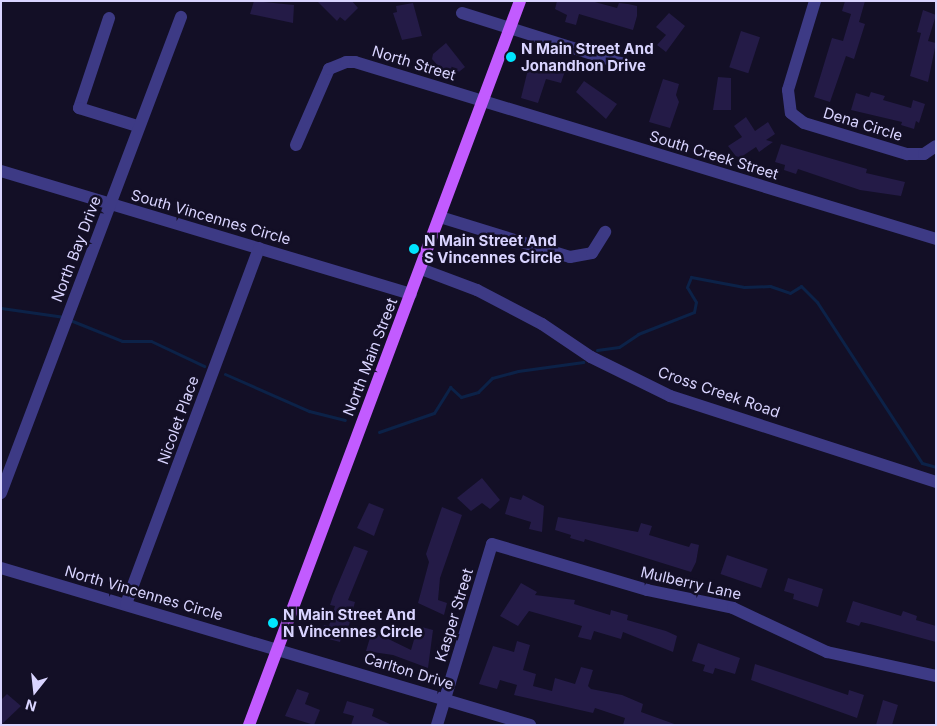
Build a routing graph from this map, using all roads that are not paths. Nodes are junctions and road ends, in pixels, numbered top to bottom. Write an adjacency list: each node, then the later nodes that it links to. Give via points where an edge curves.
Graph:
1 (520, 1): 6 (main road, North Main Street)
2 (815, 1): 11 (street, Dena Circle, via 788,90 791,113 804,123 907,154)
3 (462, 13): 6 (street)
4 (181, 17): 9 (street, North Bay Drive)
5 (109, 18): 9 (street, via 79,108)
6 (509, 29): 7 (street); 8 (main road, North Main Street)
7 (627, 65)
8 (482, 102): 10 (street, North Street, via 355,62 335,64 328,69); 14 (main road, North Main Street); 16 (street, South Creek Street)
9 (137, 126): 13 (street, North Bay Drive)
10 (296, 145)
11 (933, 149)
12 (1, 171): 13 (street, South Vincennes Circle)
13 (111, 205): 17 (street, South Vincennes Circle); 21 (street, North Bay Drive)
14 (440, 217): 15 (street, via 570,257 592,253); 18 (main road, North Main Street)
15 (605, 232)
16 (936, 240)
17 (259, 248): 19 (street, South Vincennes Circle); 24 (street, Nicolet Place)
18 (421, 269): 19 (main road, North Main Street); 20 (street, Cross Creek Road, via 476,290 542,324 591,357 670,396)
19 (411, 294): 25 (main road, North Main Street)
20 (936, 482)
21 (1, 493)
22 (492, 544): 26 (street, Mulberry Lane, via 647,590 733,608 827,652); 27 (street, Kasper Street)
23 (1, 568): 24 (street, North Vincennes Circle)
24 (126, 604): 25 (street, North Vincennes Circle)
25 (278, 649): 27 (street, Carlton Drive); 28 (main road, North Main Street)
26 (936, 676)
27 (446, 699): 29 (street, Kasper Street); 30 (street, Carlton Drive)
28 (249, 725)
29 (437, 725)
30 (530, 725)

